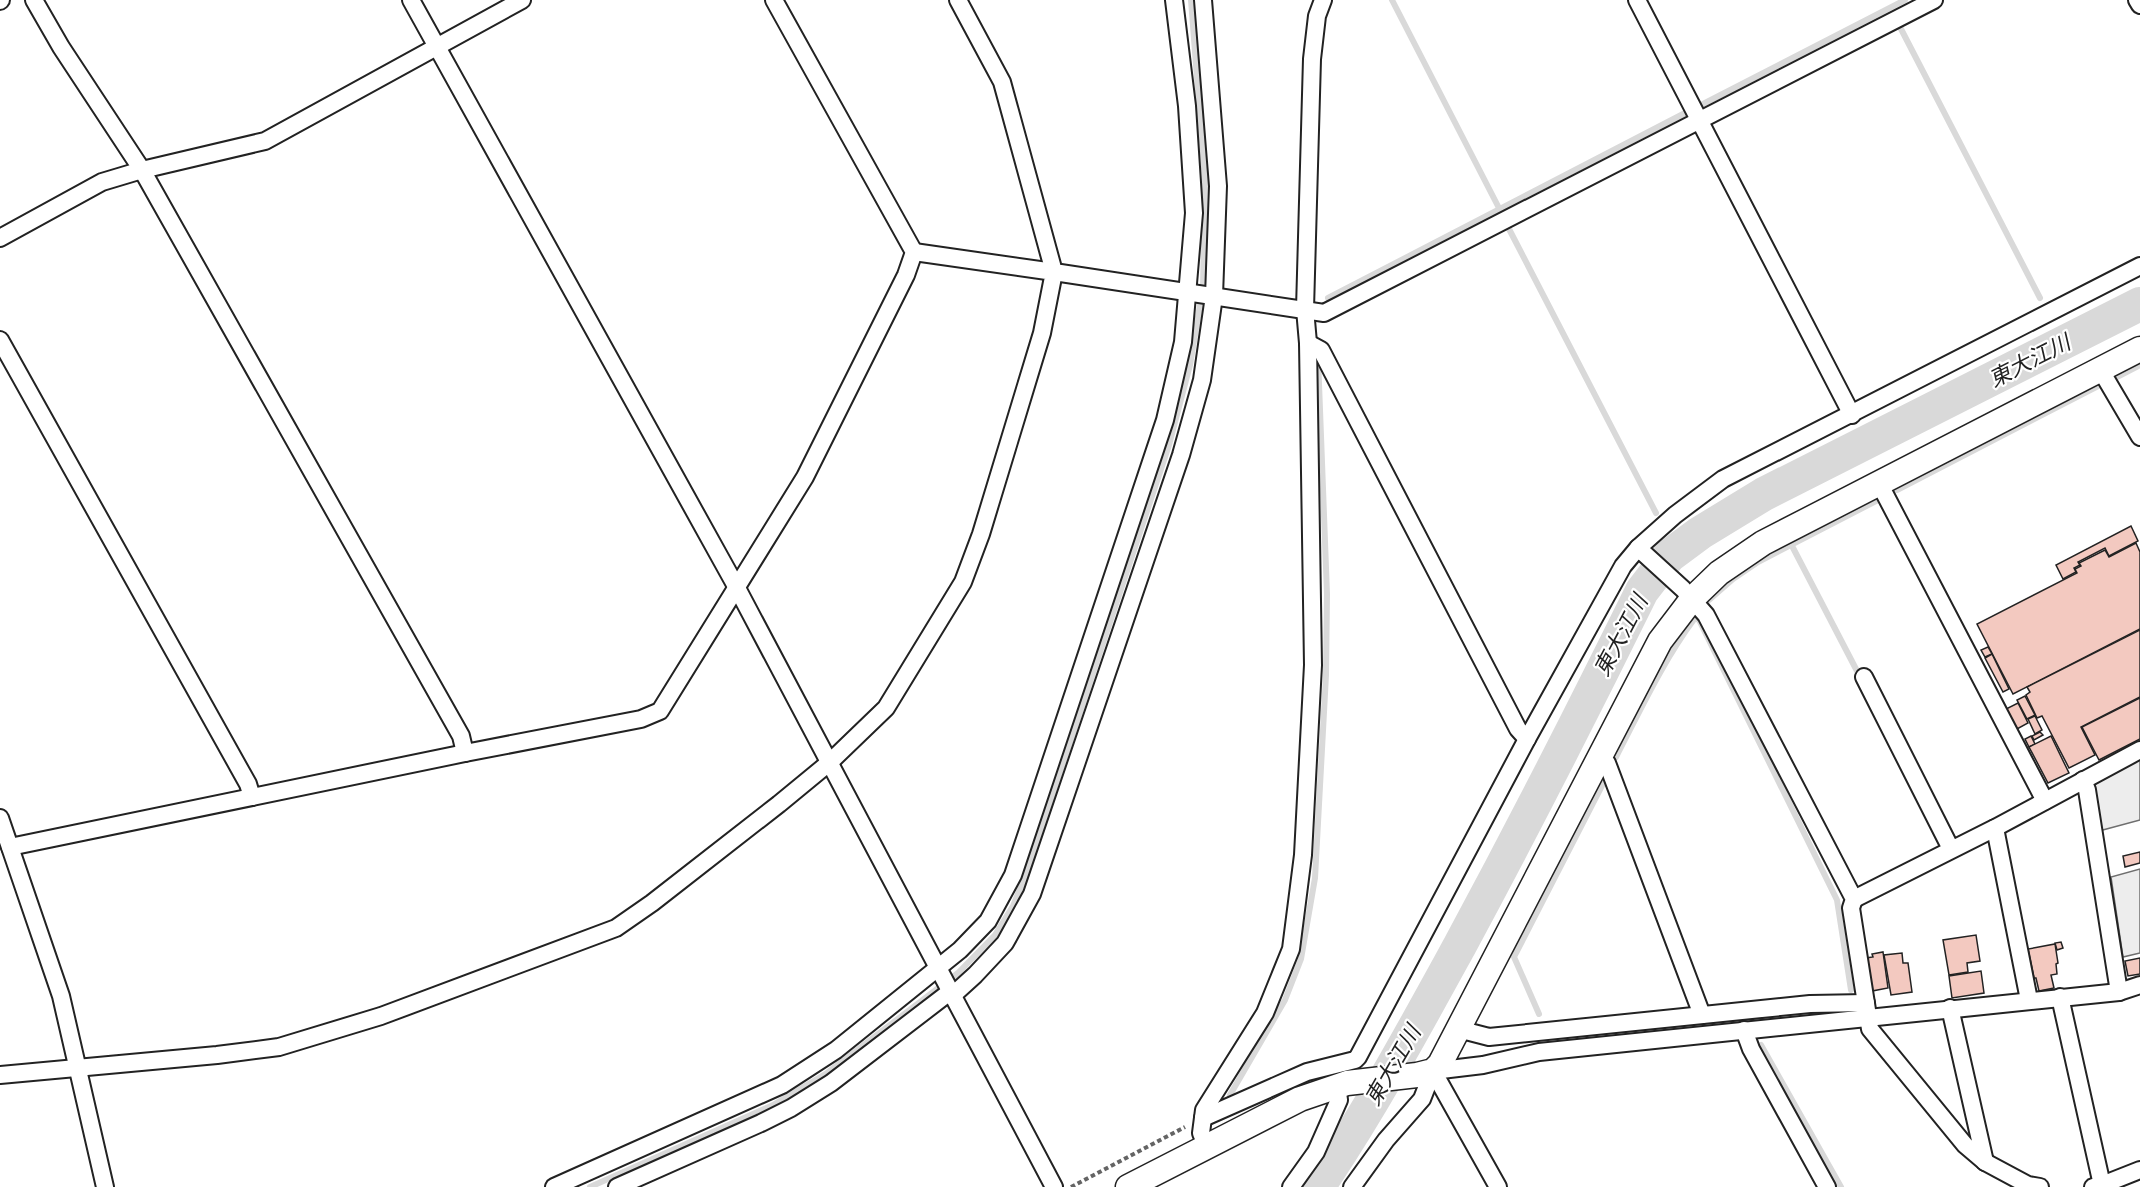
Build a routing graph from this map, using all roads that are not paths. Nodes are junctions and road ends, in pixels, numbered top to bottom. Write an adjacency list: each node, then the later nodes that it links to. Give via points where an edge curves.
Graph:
1 (34, 0): 15 (street)
2 (411, 0): 13 (street)
3 (522, 0): 13 (street)
4 (774, 0): 17 (street)
5 (958, 0): 19 (street, via 1002,82)
6 (1174, 0): 20 (street, via 1187,106 1194,213)
7 (1203, 0): 21 (street, via 1218,186)
8 (1323, 0): 22 (street, via 1312,59)
9 (1637, 0): 14 (street)
10 (1934, 0): 14 (street)
11 (2137, 0): 12 (street)
12 (2140, 5)
13 (437, 47): 15 (street, via 265,141); 31 (street)
14 (1700, 121): 22 (street, via 1324,313); 27 (street)
15 (142, 170): 16 (street, via 102,182); 36 (street, via 455,726)
16 (0, 238)
17 (914, 252): 19 (street); 31 (street, via 805,477)
18 (2140, 266): 27 (street)
19 (1054, 272): 20 (street); 38 (street, via 1042,333 963,582 886,708)
20 (1191, 293): 21 (street); 47 (street, via 1165,420 1013,875 988,921)
21 (1212, 296): 22 (street); 49 (street, via 1202,380 1181,455 1032,894 1005,943 975,975)
22 (1305, 309): 24 (street)
23 (0, 340): 40 (street)
24 (1308, 343): 34 (street, via 1321,350 1518,729); 62 (street, via 1313,665 1304,855 1291,949 1265,1013 1204,1110)
25 (2140, 349): 26 (street)
26 (2100, 369): 28 (street); 29 (street)
27 (1852, 415): 30 (street, via 1723,479 1675,515)
28 (2140, 437)
29 (1879, 483): 32 (street, via 1763,543); 41 (street)
30 (1641, 550): 32 (street); 34 (street, via 1623,566)
31 (737, 588): 36 (street, via 660,711 641,719); 38 (street)
32 (1687, 594): 37 (street); 46 (street, via 1706,615)
33 (1864, 677): 45 (street)
34 (1527, 739): 62 (street, via 1358,1057 1307,1072)
35 (2140, 750): 39 (street)
36 (465, 753): 40 (street)
37 (1600, 757): 55 (street, via 1607,763); 56 (street)
38 (830, 762): 47 (street); 58 (street, via 616,928 381,1016 279,1047)
39 (2083, 780): 41 (street); 50 (street)
40 (252, 797): 44 (street)
41 (2045, 801): 43 (street)
42 (0, 818): 44 (street)
43 (1995, 828): 45 (street); 52 (street)
44 (10, 848): 58 (street, via 61,996)
45 (1951, 849): 46 (street)
46 (1854, 899): 54 (street, via 1851,908)
47 (940, 970): 49 (street); 68 (street, via 836,1050 782,1084)
48 (2140, 986): 50 (street)
49 (952, 991): 69 (street, via 831,1083 790,1108); 70 (street)
50 (2119, 992): 51 (street)
51 (2060, 997): 52 (street); 66 (street)
52 (2029, 1000): 53 (street)
53 (1950, 1008): 54 (street); 64 (street)
54 (1867, 1010): 55 (street, via 1810,1004); 57 (street); 64 (street, via 1870,1029 1965,1145)
55 (1702, 1015): 56 (street, via 1489,1037)
56 (1458, 1029): 59 (street, via 1440,1064)
57 (1744, 1030): 59 (street, via 1539,1052); 75 (street)
58 (78, 1069): 60 (street); 67 (street)
59 (1425, 1073): 61 (street); 73 (street, via 1422,1100); 74 (street)
60 (0, 1075)
61 (1342, 1084): 63 (street, via 1300,1099); 72 (street, via 1339,1101 1316,1152)
62 (1203, 1118): 63 (street, via 1201,1133)
63 (1207, 1147): 71 (street)
64 (1985, 1162): 76 (street, via 2028,1185)
65 (2140, 1170): 66 (street)
66 (2097, 1186)
67 (105, 1187)
68 (554, 1187)
69 (617, 1187)
70 (1054, 1187)
71 (1128, 1187)
72 (1292, 1187)
73 (1352, 1187)
74 (1498, 1187)
75 (1827, 1187)
76 (2040, 1187)

